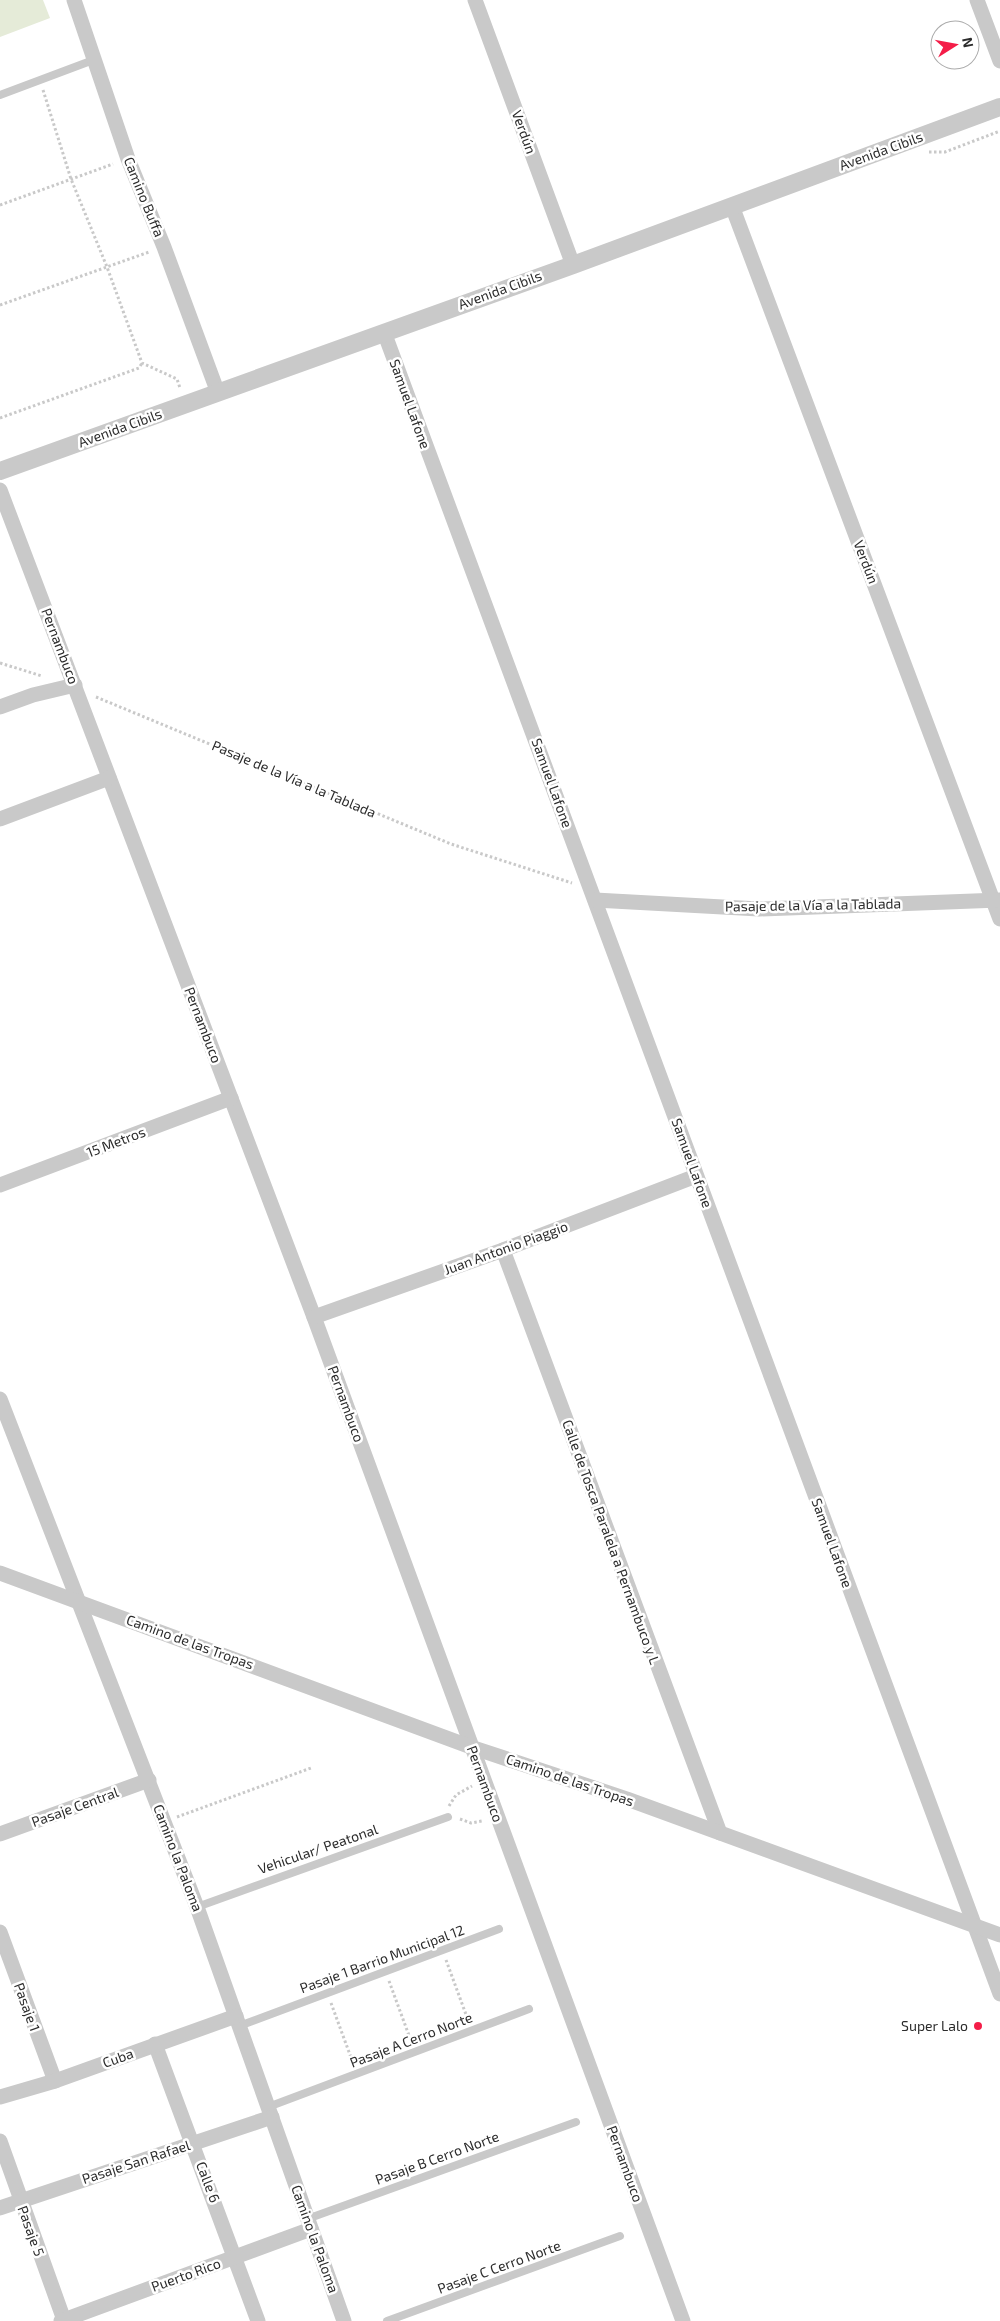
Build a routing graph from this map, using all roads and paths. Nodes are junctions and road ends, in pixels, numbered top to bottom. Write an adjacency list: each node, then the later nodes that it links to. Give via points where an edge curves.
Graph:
1 (74, 0): 4 (street, Camino Buffa)
2 (475, 0): 14 (street, Verdún)
3 (977, 0): 5 (street)
4 (96, 59): 6 (lane); 9 (street, Camino Buffa)
5 (1000, 61)
6 (40, 80): 7 (lane); 10 (path)
7 (0, 95)
8 (1000, 107): 12 (street, Avenida Cibils)
9 (128, 159): 10 (path); 13 (street, Camino Buffa)
10 (71, 179): 11 (path); 15 (path)
11 (0, 205)
12 (732, 206): 14 (street, Avenida Cibils); 31 (street, Verdún)
13 (164, 247): 15 (path); 19 (street, Camino Buffa)
14 (573, 265): 17 (street, Avenida Cibils)
15 (107, 267): 16 (path); 18 (path)
16 (0, 305)
17 (384, 332): 19 (street, Avenida Cibils); 30 (street, Samuel Lafone)
18 (142, 363): 20 (path, via 177,379); 21 (path, via 139,368)
19 (218, 393): 20 (street, Avenida Cibils)
20 (185, 405): 22 (street, Avenida Cibils)
21 (0, 418)
22 (0, 471)
23 (0, 490): 26 (street, Pernambuco)
24 (0, 663): 25 (path)
25 (46, 677)
26 (75, 685): 27 (street); 28 (street, Pernambuco); 30 (path, Pasaje de la Vía a la Tablada, via 84,692 451,844)
27 (0, 707)
28 (109, 778): 29 (street); 33 (street, Pernambuco)
29 (0, 819)
30 (593, 895): 31 (street, Pasaje de la Vía a la Tablada, via 759,909); 34 (street, Samuel Lafone)
31 (997, 900): 32 (street, Verdún)
32 (1000, 919)
33 (231, 1098): 35 (street, 15 Metros); 37 (street, Pernambuco)
34 (696, 1176): 36 (street, Juan Antonio Piaggio); 51 (street, Samuel Lafone)
35 (0, 1185)
36 (503, 1250): 37 (street, Juan Antonio Piaggio); 48 (street, Calle de Tosca Paralela a Pernambuco y L)
37 (314, 1317): 41 (street, Pernambuco)
38 (0, 1399): 40 (street, Camino la Paloma)
39 (0, 1573): 40 (street, Camino de las Tropas)
40 (78, 1600): 41 (street, Camino de las Tropas); 43 (street, Camino la Paloma)
41 (471, 1746): 44 (street, Pernambuco); 48 (street, Camino de las Tropas)
42 (311, 1768): 47 (path)
43 (149, 1780): 47 (street, Camino la Paloma); 49 (street, Pasaje Central)
44 (484, 1781): 45 (street, Pernambuco); 46 (path, via 453,1798)
45 (497, 1816): 46 (path, via 472,1823); 80 (street, Pernambuco)
46 (448, 1817): 50 (lane, Vehicular/ Peatonal)
47 (164, 1821): 50 (street, Camino la Paloma)
48 (720, 1833): 51 (street, Camino de las Tropas)
49 (0, 1834)
50 (196, 1906): 60 (street, Camino la Paloma)
51 (974, 1926): 54 (street, Camino de las Tropas); 58 (street, Samuel Lafone)
52 (499, 1929): 55 (lane, Pasaje 1 Barrio Municipal 12)
53 (0, 1932): 65 (street, Pasaje 1)
54 (1000, 1935)
55 (442, 1950): 56 (lane, Pasaje 1 Barrio Municipal 12); 61 (path)
56 (385, 1971): 57 (lane, Pasaje 1 Barrio Municipal 12); 63 (path)
57 (327, 1993): 60 (lane, Pasaje 1 Barrio Municipal 12); 64 (path)
58 (1000, 1994)
59 (529, 2009): 61 (lane, Pasaje A Cerro Norte)
60 (237, 2021): 62 (street, Cuba); 67 (street, Camino la Paloma)
61 (472, 2030): 63 (lane, Pasaje A Cerro Norte)
62 (155, 2044): 65 (street, Cuba); 70 (street, Calle 6)
63 (414, 2052): 64 (lane, Pasaje A Cerro Norte)
64 (357, 2073): 67 (lane, Pasaje A Cerro Norte)
65 (55, 2081): 66 (street, Cuba)
66 (0, 2097)
67 (270, 2112): 70 (street, Pasaje San Rafael); 73 (street, Camino la Paloma)
68 (576, 2122): 73 (lane, Pasaje B Cerro Norte)
69 (0, 2141): 71 (street, Pasaje 5)
70 (193, 2143): 71 (street, Pasaje San Rafael); 75 (street, Calle 6)
71 (20, 2200): 72 (street, Pasaje San Rafael); 76 (street, Pasaje 5)
72 (0, 2208)
73 (309, 2224): 75 (street, Puerto Rico); 78 (street, Camino la Paloma)
74 (620, 2236): 79 (lane, Pasaje C Cerro Norte)
75 (236, 2257): 76 (street, Puerto Rico); 77 (street, Calle 6)
76 (62, 2320)
77 (258, 2321)
78 (344, 2321)
79 (387, 2321)
80 (683, 2321)

